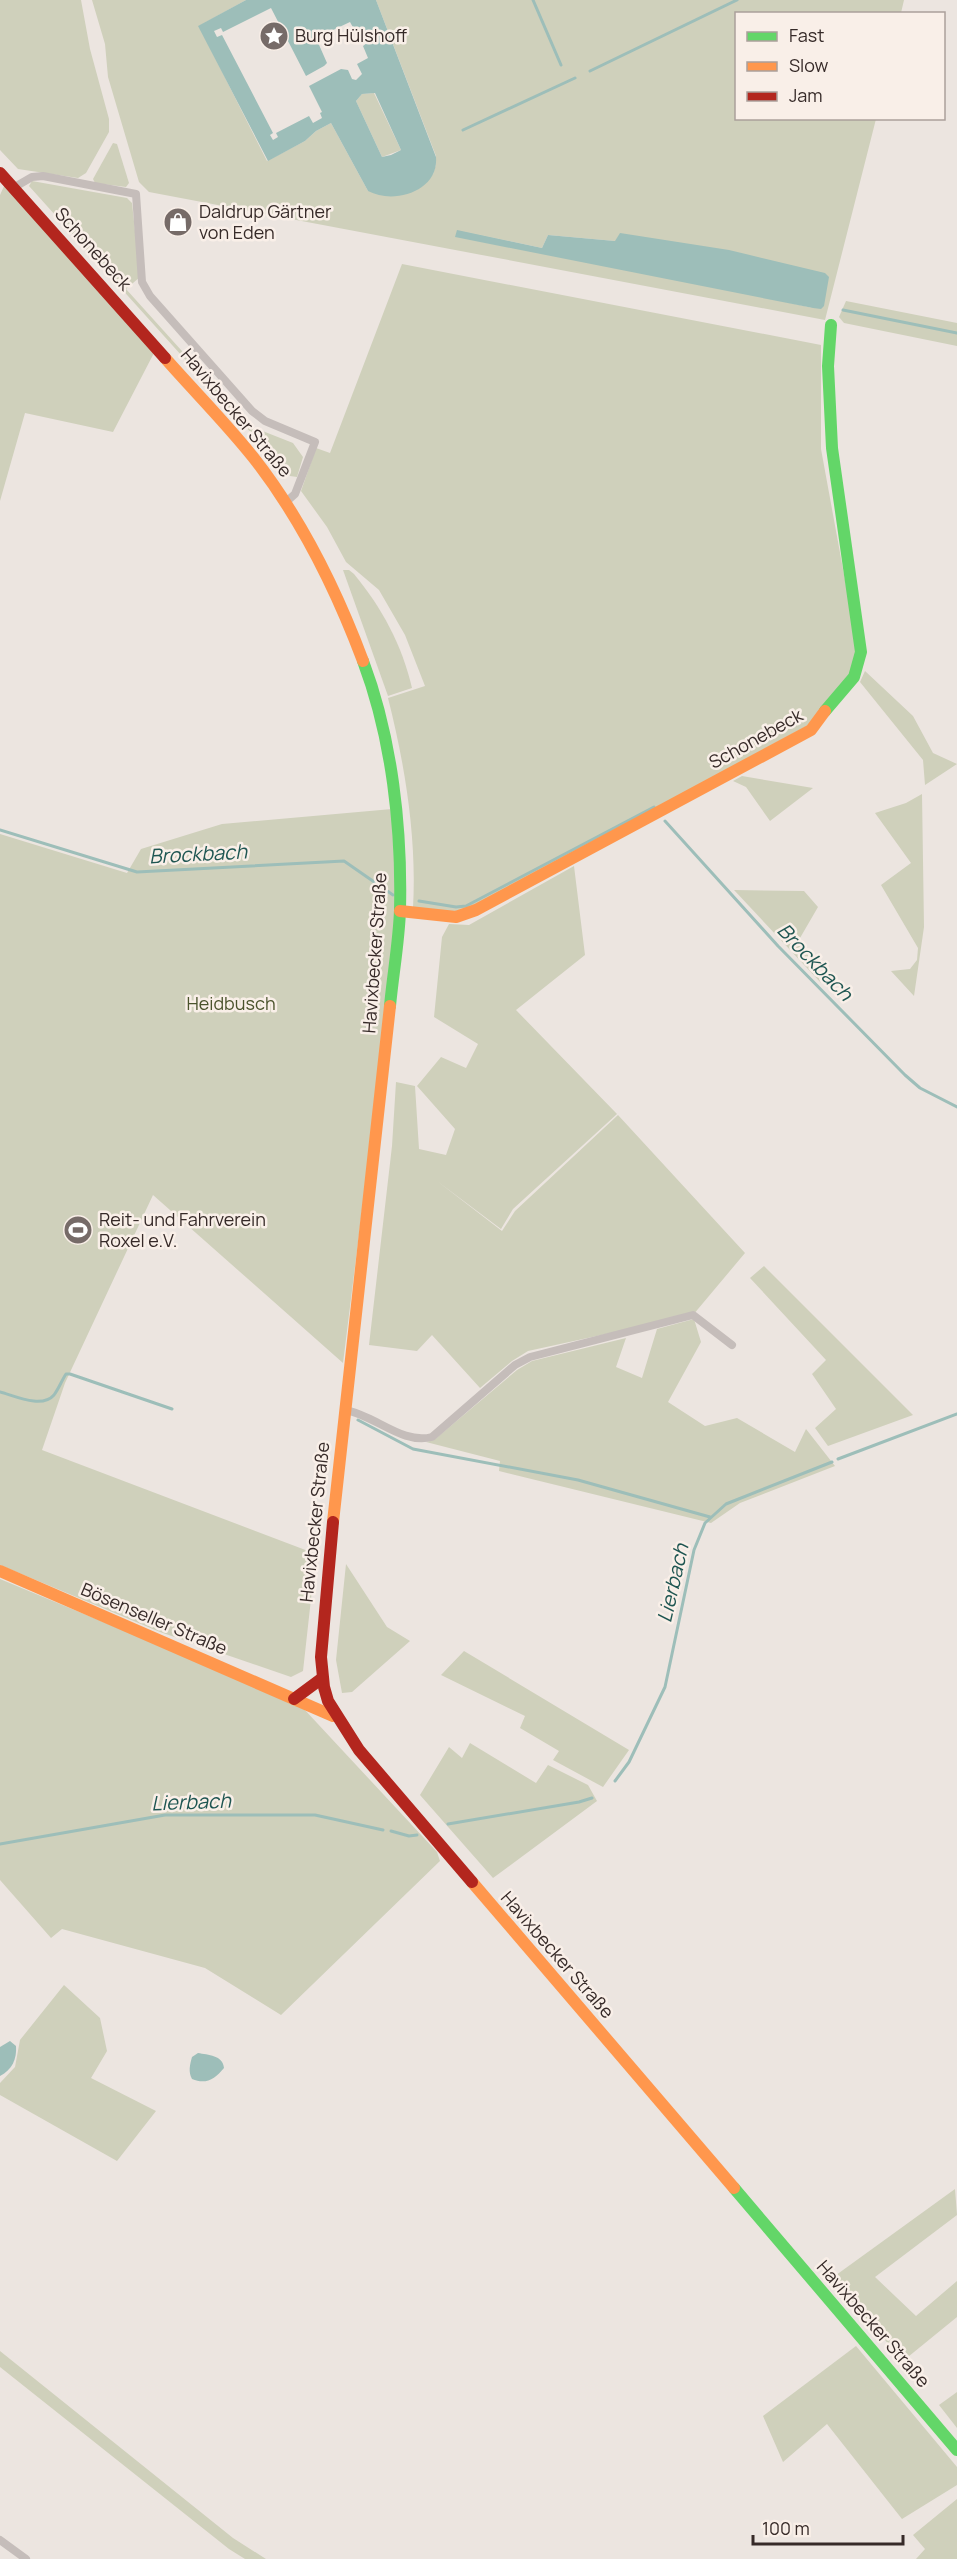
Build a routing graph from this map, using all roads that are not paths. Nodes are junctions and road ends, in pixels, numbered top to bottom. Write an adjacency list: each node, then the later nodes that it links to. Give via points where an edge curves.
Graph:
1 (0, 173): 2 (main road, Schonebeck)
2 (13, 188): 4 (main road, Schonebeck); 5 (street, via 32,177 43,176 136,194 142,282 150,296 252,411 265,421 315,442 295,494)
3 (831, 325): 6 (main road, Schonebeck, via 828,380 832,446 861,652 854,679 811,730 476,910 456,917)
4 (159, 350): 5 (main road, Havixbecker Straße, via 253,457)
5 (286, 501): 6 (main road, Havixbecker Straße, via 328,573 349,619 378,708 397,808)
6 (400, 911): 8 (main road, Havixbecker Straße)
7 (732, 1345): 8 (street, via 693,1315 530,1357 515,1365 432,1437 420,1440 365,1414)
8 (345, 1410): 10 (main road, Havixbecker Straße, via 323,1615)
9 (0, 1572): 11 (main road, Bösenseller Straße)
10 (321, 1679): 11 (main road); 12 (main road, Havixbecker Straße)
11 (294, 1699): 12 (main road, Bösenseller Straße)
12 (333, 1716): 13 (main road, Havixbecker Straße)
13 (957, 2450)
14 (0, 2540): 15 (street)
15 (26, 2559)

